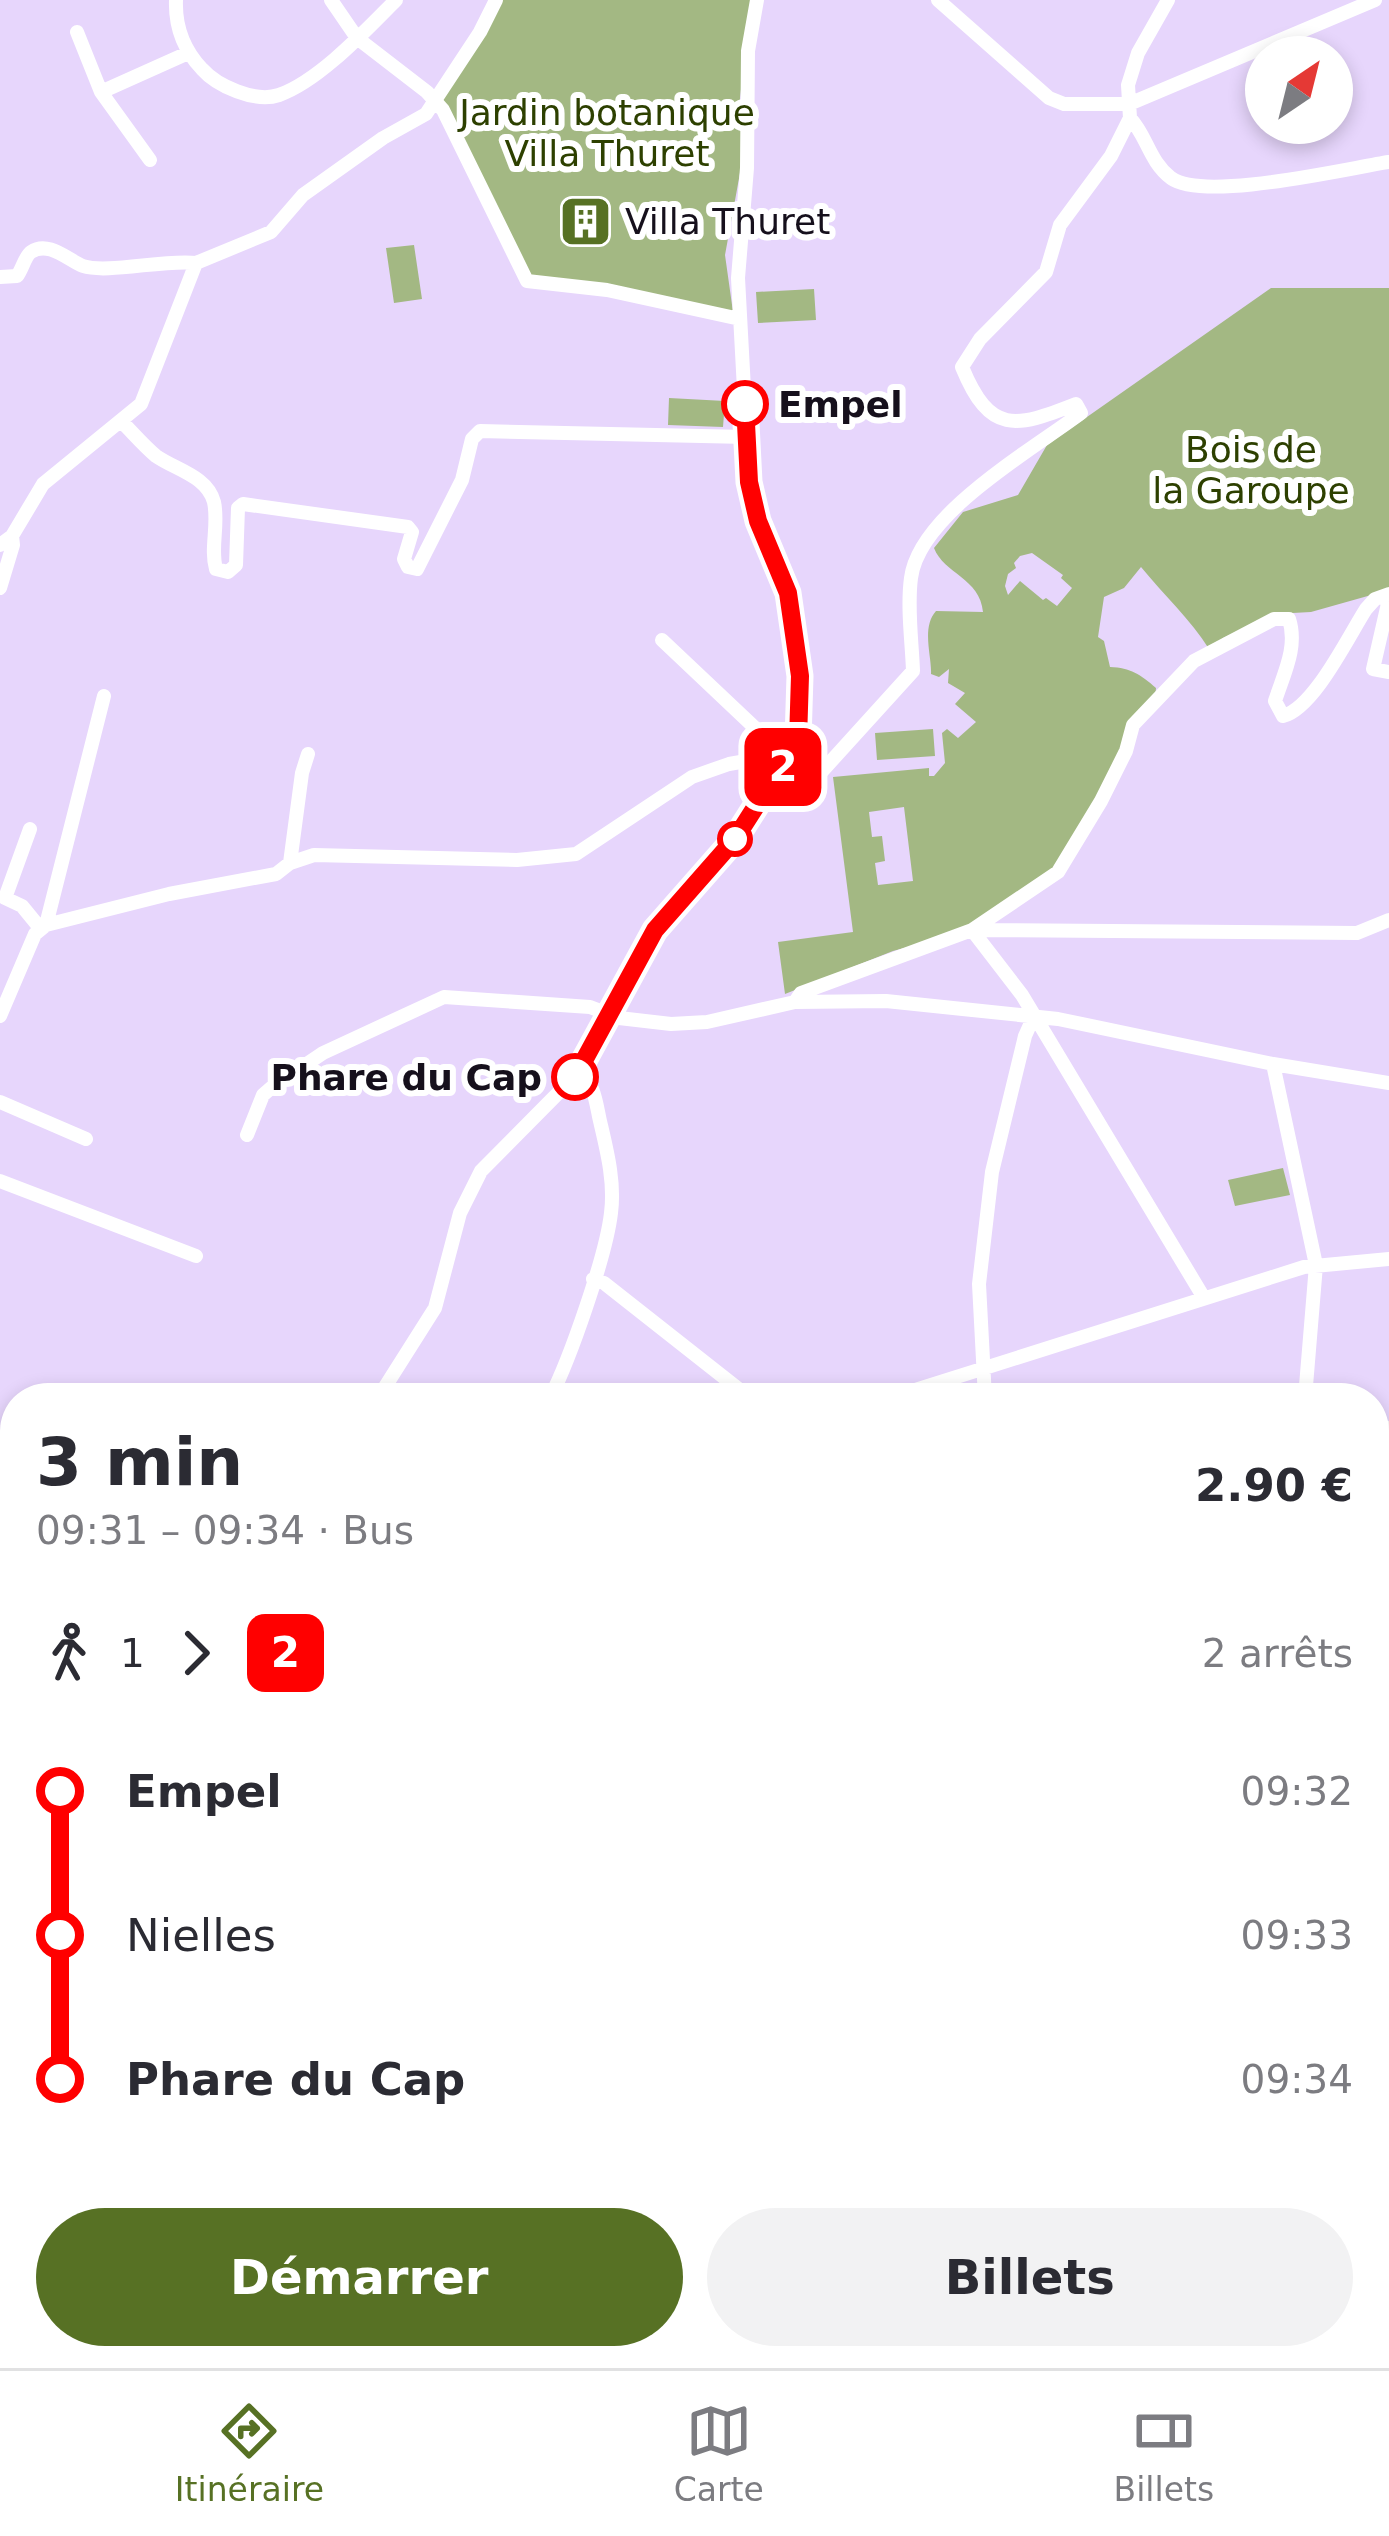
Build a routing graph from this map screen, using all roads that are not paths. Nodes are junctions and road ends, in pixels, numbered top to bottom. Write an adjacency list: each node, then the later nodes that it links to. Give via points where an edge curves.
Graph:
1 (176, 0): 11 (street)
2 (331, 0): 10 (street)
3 (396, 0): 10 (street)
4 (496, 0): 13 (street)
5 (757, 0): 19 (street, via 746,93)
6 (938, 0): 14 (street, via 1049,98)
7 (1168, 0): 14 (street, via 1138,53)
8 (1375, 0): 14 (street)
9 (77, 32): 12 (street)
10 (357, 38): 11 (street, via 301,83 267,97 227,87); 13 (street)
11 (188, 53): 12 (street)
12 (101, 92): 15 (street)
13 (435, 101): 17 (street, via 303,195 271,232); 19 (street, via 527,281)
14 (1129, 111): 16 (street, via 1167,175 1210,190); 29 (street, via 1111,156 1060,225 1046,272 962,367 975,398 1004,423 1026,424 1076,404 1081,413 948,513 926,542 911,575 913,671 815,779)
15 (150, 160)
16 (1389, 162)
17 (196, 262): 18 (street, via 88,267 36,250 17,276); 20 (street, via 150,389)
18 (0, 277)
19 (740, 319): 21 (street)
20 (122, 422): 21 (street, via 213,497 213,562 228,572 236,565 243,504 408,527 404,559 417,569 480,431); 22 (street, via 43,484)
21 (747, 436): 29 (street, via 749,482 788,593 800,676 800,730)
22 (6, 541): 23 (street, via 13,545)
23 (0, 588)
24 (1389, 597): 26 (street, via 1373,669); 35 (street, via 1366,609 1290,716 1275,700 1291,653 1288,620 1274,619 1194,661 1133,725 1101,801 1058,872)
25 (662, 640): 29 (street)
26 (1389, 672)
27 (104, 696): 34 (street)
28 (308, 754): 31 (street)
29 (785, 764): 31 (street, via 755,759 692,776 576,854 314,855); 37 (street, via 735,839 655,930)
30 (30, 829): 32 (street)
31 (290, 863): 34 (street, via 276,874)
32 (2, 898): 34 (street)
33 (1389, 920): 35 (street, via 1357,933)
34 (43, 926): 38 (street)
35 (972, 930): 36 (street, via 801,993); 39 (street)
36 (796, 1002): 37 (street, via 707,1022); 39 (street, via 886,1001)
37 (611, 1014): 41 (street); 44 (street, via 444,997 323,1053 271,1088)
38 (0, 1016)
39 (1034, 1016): 40 (street); 51 (street); 52 (street, via 992,1172 979,1284)
40 (1274, 1064): 42 (street); 49 (street)
41 (580, 1072): 50 (street, via 592,1088 612,1187); 53 (street, via 481,1172 460,1213 435,1308)
42 (1389, 1083)
43 (0, 1102): 45 (street)
44 (247, 1135)
45 (86, 1139)
46 (0, 1180): 47 (street)
47 (196, 1256)
48 (1389, 1259): 49 (street)
49 (1316, 1265): 51 (street); 58 (street)
50 (592, 1279): 54 (street); 55 (street)
51 (1204, 1298): 52 (street)
52 (985, 1366): 56 (street); 57 (street)
53 (388, 1383)
54 (555, 1383)
55 (731, 1383)
56 (935, 1383)
57 (985, 1383)
58 (1306, 1383)

